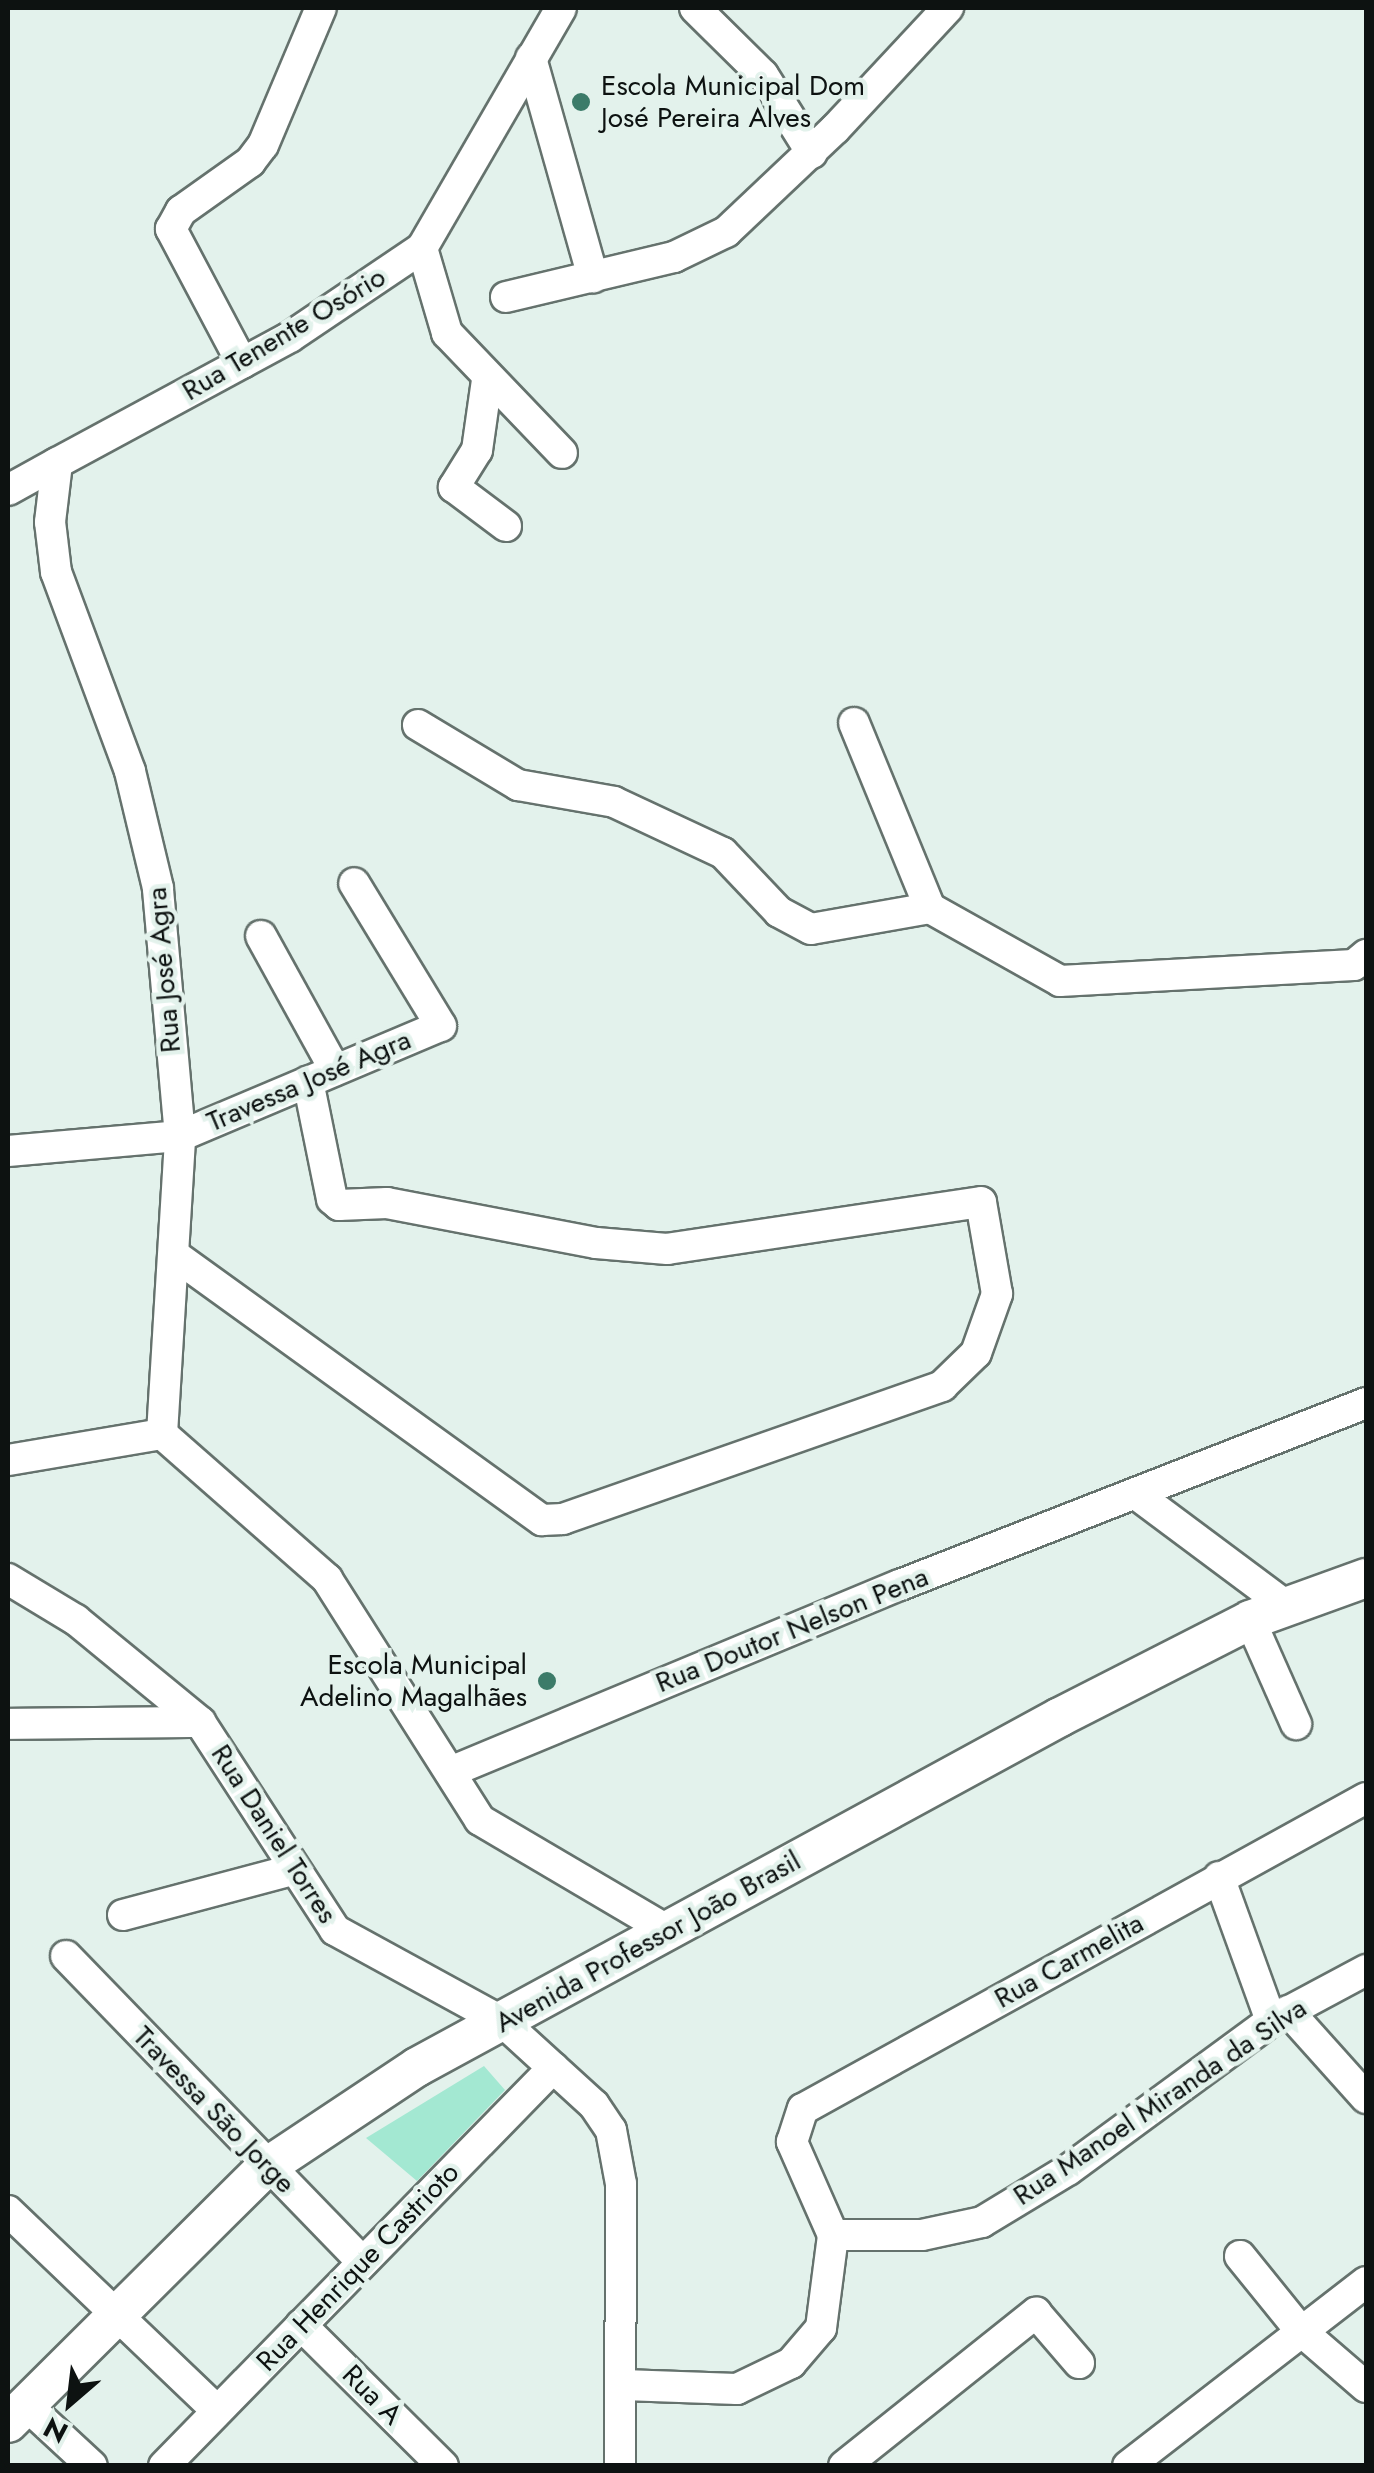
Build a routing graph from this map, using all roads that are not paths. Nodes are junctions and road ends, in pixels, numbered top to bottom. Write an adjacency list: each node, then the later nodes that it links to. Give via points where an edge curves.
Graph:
1 (321, 8): 10 (street, via 263,144 250,162 181,211 171,229)
2 (561, 8): 5 (street, Rua Tenente Osório)
3 (696, 8): 6 (street, via 763,75)
4 (948, 8): 6 (street)
5 (532, 58): 7 (street, Rua Tenente Osório); 8 (street)
6 (812, 153): 8 (street, via 700,248)
7 (422, 248): 10 (street, Rua Tenente Osório, via 359,296); 11 (street, via 447,334)
8 (593, 277): 9 (street)
9 (506, 297)
10 (242, 362): 13 (street, Rua Tenente Osório)
11 (488, 380): 12 (street); 15 (street, via 477,450 454,487)
12 (562, 453)
13 (57, 463): 14 (street, Rua Tenente Osório); 23 (street, Rua José Agra, via 50,522 56,572 130,771 152,856)
14 (8, 490)
15 (506, 526)
16 (854, 723): 19 (street)
17 (418, 724): 19 (street, via 518,786 614,802 723,853 779,912 811,929)
18 (354, 883): 22 (street, Travessa José Agra, via 443,1023)
19 (930, 908): 21 (street, via 1060,981 1354,966)
20 (260, 936): 22 (street)
21 (1366, 954)
22 (321, 1076): 23 (street, Travessa José Agra); 25 (street, via 332,1198 339,1205 387,1203 596,1244 667,1248 981,1202 996,1294 964,1370 942,1386 550,1521)
23 (180, 1136): 24 (street, Travessa José Agra); 25 (street, Rua José Agra)
24 (8, 1151)
25 (177, 1257): 27 (street, Rua José Agra)
26 (1366, 1403): 29 (street, Rua Doutor Nelson Pena)
27 (162, 1434): 28 (street); 37 (street, via 327,1579)
28 (8, 1460)
29 (1136, 1494): 32 (street); 37 (street, Rua Doutor Nelson Pena)
30 (8, 1578): 34 (street, Rua Daniel Torres, via 76,1620)
31 (1366, 1578): 32 (main road, Avenida Professor João Brasil)
32 (1286, 1606): 33 (main road, Avenida Professor João Brasil)
33 (1250, 1620): 36 (street); 42 (main road, Avenida Professor João Brasil)
34 (200, 1722): 35 (street); 39 (street, Rua Daniel Torres)
35 (8, 1724)
36 (1296, 1724)
37 (450, 1772): 42 (street, via 480,1820 507,1841)
38 (1366, 1798): 40 (street, Rua Carmelita)
39 (292, 1870): 41 (street); 46 (street, Rua Daniel Torres, via 336,1930)
40 (1219, 1877): 45 (street); 51 (street, Rua Carmelita, via 803,2109 792,2142)
41 (123, 1915)
42 (665, 1929): 46 (main road, Avenida Professor João Brasil)
43 (66, 1956): 49 (street, Travessa São Jorge)
44 (1366, 1970): 45 (street, Rua Manoel Miranda da Silva)
45 (1279, 2016): 48 (street); 51 (street, Rua Manoel Miranda da Silva, via 1068,2170 982,2222 922,2235)
46 (504, 2022): 47 (street, Rua Daniel Torres); 49 (main road, Avenida Professor João Brasil, via 417,2067)
47 (552, 2068): 53 (street, Rua Henrique Castrioto); 59 (street, Rua Daniel Torres, via 594,2104 618,2155)
48 (1366, 2098)
49 (266, 2168): 53 (street, Travessa São Jorge); 55 (main road, Avenida Professor João Brasil)
50 (8, 2211): 55 (street)
51 (833, 2235): 59 (street, via 820,2328 791,2364 737,2389)
52 (1240, 2256): 57 (street)
53 (362, 2262): 56 (street, Rua Henrique Castrioto)
54 (1366, 2282): 57 (street)
55 (119, 2312): 61 (street); 62 (main road, Avenida Professor João Brasil)
56 (301, 2325): 61 (street, Rua Henrique Castrioto); 65 (street, Rua A)
57 (1300, 2330): 60 (street); 68 (street)
58 (1079, 2363): 67 (street, via 1040,2313)
59 (622, 2384): 66 (street, Rua Daniel Torres)
60 (1366, 2387)
61 (217, 2411): 64 (street, Rua Henrique Castrioto)
62 (16, 2413): 63 (street)
63 (92, 2466)
64 (164, 2466)
65 (443, 2466)
66 (620, 2466)
67 (844, 2466)
68 (1128, 2466)

